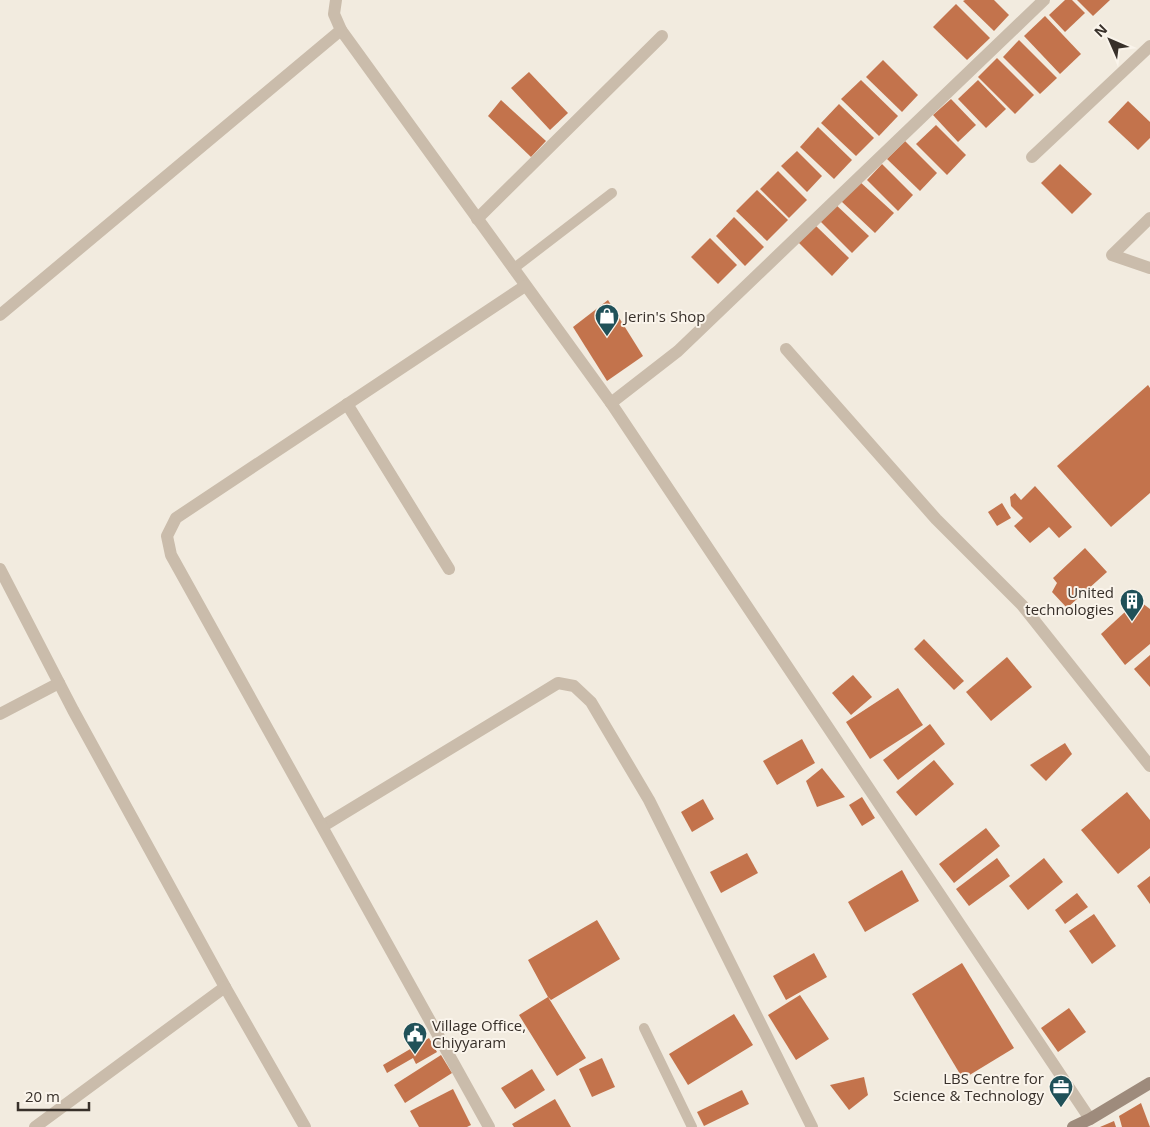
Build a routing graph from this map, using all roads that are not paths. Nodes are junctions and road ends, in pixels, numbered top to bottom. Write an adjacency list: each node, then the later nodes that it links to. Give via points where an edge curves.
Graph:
1 (336, 0): 3 (street, via 334,14)
2 (1044, 0): 15 (street, via 678,351)
3 (341, 30): 9 (street); 13 (street)
4 (662, 36): 9 (street)
5 (1150, 46): 6 (street)
6 (1032, 157)
7 (612, 193): 11 (lane)
8 (1150, 218): 10 (street, via 1112,255)
9 (477, 219): 11 (street)
10 (1150, 268)
11 (513, 269): 12 (street)
12 (525, 286): 15 (street); 16 (street)
13 (0, 316)
14 (786, 349): 21 (street, via 929,512 1022,605)
15 (611, 403): 26 (street)
16 (347, 404): 18 (street); 22 (street, via 176,518 167,536 171,555)
17 (0, 569): 19 (street)
18 (449, 570)
19 (59, 683): 20 (street); 23 (street)
20 (0, 714)
21 (1150, 766)
22 (323, 826): 29 (street); 31 (street, via 558,683 574,686 591,702 649,800)
23 (225, 987): 27 (street); 28 (street)
24 (644, 1028): 30 (lane)
25 (1150, 1083): 26 (main road)
26 (1090, 1119): 32 (main road)
27 (36, 1127)
28 (305, 1127)
29 (489, 1127)
30 (692, 1127)
31 (812, 1127)
32 (1073, 1127)

